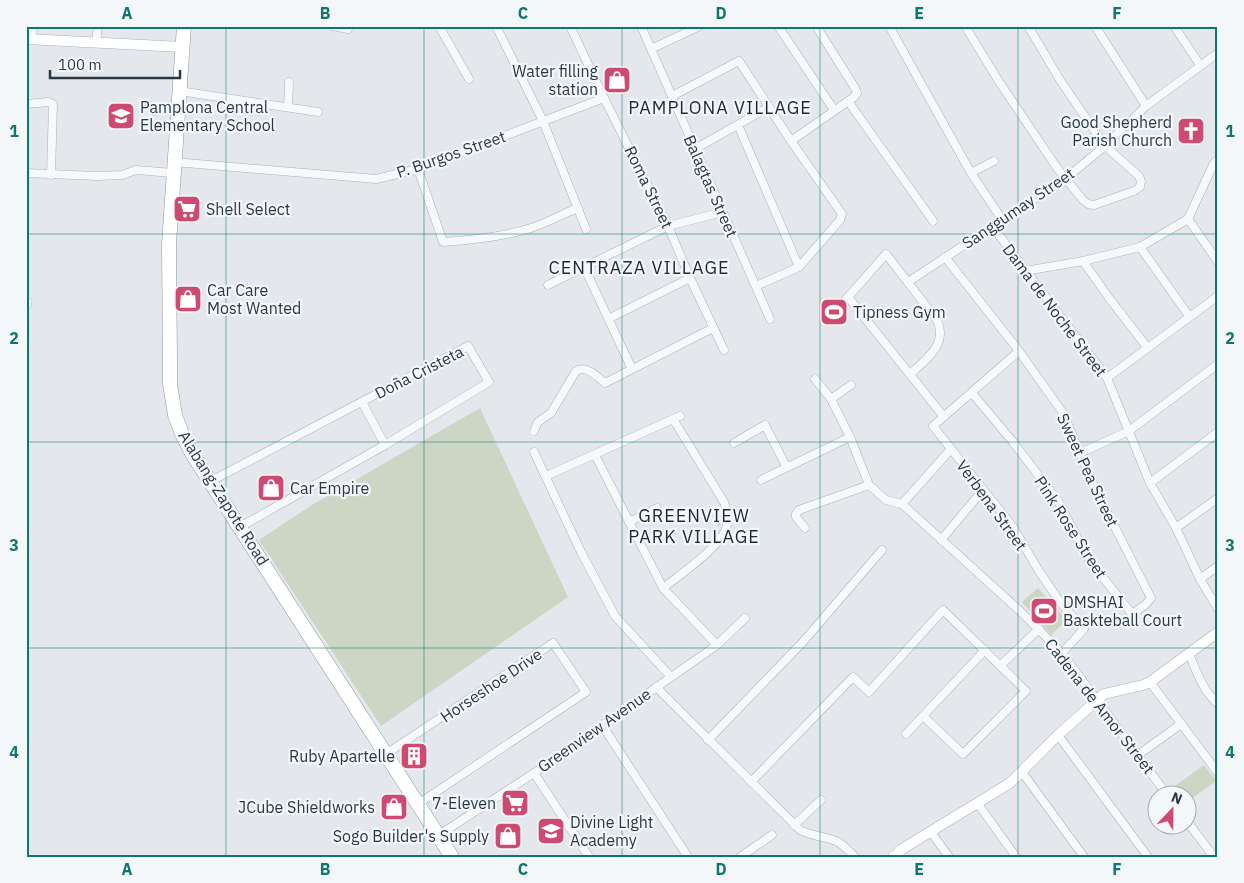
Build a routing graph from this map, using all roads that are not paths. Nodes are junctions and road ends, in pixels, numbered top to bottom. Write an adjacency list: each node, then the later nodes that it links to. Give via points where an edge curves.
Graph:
1 (33, 26): 18 (street)
2 (98, 26): 19 (street)
3 (184, 26): 20 (highway, Alabang-Zapote Road)
4 (333, 26): 17 (street)
5 (439, 26): 24 (street)
6 (496, 26): 36 (street)
7 (570, 26): 28 (street, Roma Street)
8 (641, 26): 21 (street, Balagtas Street)
9 (700, 26): 21 (street)
10 (778, 26): 34 (street)
11 (816, 26): 29 (street, via 855,88 857,93)
12 (889, 26): 46 (street)
13 (965, 26): 48 (street)
14 (1028, 26): 39 (street)
15 (1095, 26): 31 (street)
16 (1174, 26): 23 (street)
17 (348, 29)
18 (29, 39): 19 (street)
19 (96, 42): 20 (street)
20 (182, 47): 26 (highway, Alabang-Zapote Road)
21 (651, 49): 27 (street, Balagtas Street)
22 (1218, 53): 23 (street, Sanggumay Street)
23 (1200, 65): 31 (street, Sanggumay Street)
24 (469, 79)
25 (289, 82): 32 (street)
26 (179, 92): 32 (street); 43 (highway, Alabang-Zapote Road)
27 (672, 96): 33 (street, via 739,61); 40 (street, Balagtas Street)
28 (604, 98): 36 (street, P. Burgos Street); 54 (street, Roma Street)
29 (848, 101): 34 (street); 52 (street)
30 (26, 104): 47 (street, via 53,104)
31 (1146, 106): 39 (street, Sanggumay Street)
32 (288, 107): 35 (street)
33 (769, 107): 37 (street); 38 (street)
34 (834, 110): 38 (street)
35 (318, 112)
36 (543, 121): 44 (street, P. Burgos Street); 49 (street)
37 (738, 125): 40 (street); 62 (street)
38 (791, 141): 62 (street, via 842,214)
39 (1105, 146): 48 (street, Sanggumay Street); 48 (street, via 1139,176 1140,187 1101,203 1088,204)
40 (695, 149): 50 (street, Balagtas Street)
41 (994, 161): 46 (street)
42 (1217, 164): 51 (street)
43 (173, 167): 44 (street, P. Burgos Street, via 376,179); 47 (street, P. Burgos Street, via 119,175); 101 (highway, Alabang-Zapote Road, via 169,244 170,384 182,434)
44 (418, 169): 49 (street, via 443,242 493,237 532,228)
45 (26, 173): 47 (street, P. Burgos Street)
46 (971, 174): 53 (street)
47 (51, 175)
48 (1065, 179): 53 (street, Sanggumay Street)
49 (578, 208): 56 (street)
50 (723, 212): 54 (street); 67 (street, Balagtas Street)
51 (1188, 219): 57 (street); 60 (street)
52 (933, 220)
53 (1003, 221): 55 (street, Sanggumay Street)
54 (668, 226): 61 (street); 64 (street, Roma Street)
55 (993, 227): 58 (street, Sanggumay Street); 63 (street, Dama de Noche Street)
56 (586, 229)
57 (1140, 247): 59 (street); 71 (street)
58 (945, 257): 65 (street, Sanggumay Street); 77 (street, Sweet Pea Street)
59 (1083, 261): 63 (street); 75 (street)
60 (1218, 262)
61 (584, 267): 66 (street); 72 (street)
62 (799, 267): 67 (street)
63 (1025, 271): 81 (street, Dama de Noche Street)
64 (690, 278): 72 (street); 74 (street, Roma Street)
65 (908, 282): 69 (street, via 886,254); 80 (street, via 940,327 938,346)
66 (548, 285)
67 (756, 286): 73 (street, Balagtas Street)
68 (1218, 296): 71 (street)
69 (848, 297): 70 (street); 80 (street)
70 (841, 305)
71 (1189, 316): 75 (street)
72 (608, 319): 79 (street)
73 (770, 319)
74 (713, 328): 76 (street, Roma Street); 79 (street)
75 (1148, 347): 81 (street)
76 (724, 350)
77 (1019, 351): 84 (street); 96 (street, Sweet Pea Street, via 1064,413)
78 (1218, 364): 88 (street)
79 (632, 369): 89 (street, via 605,383 587,369 576,370 551,413 538,422)
80 (910, 374): 87 (street)
81 (1107, 378): 88 (street, Dama de Noche Street)
82 (815, 380): 85 (street)
83 (851, 385): 85 (street)
84 (972, 393): 87 (street); 118 (street, Pink Rose Street, via 1058,501 1089,560)
85 (831, 399): 91 (street)
86 (362, 402): 93 (street); 93 (street, Doña Cristeta, via 468,346 489,382); 101 (street, Doña Cristeta)
87 (944, 418): 94 (street, Verbena Street, via 934,426)
88 (1129, 430): 96 (street); 102 (street, Dama de Noche Street)
89 (534, 431)
90 (1218, 432): 102 (street)
91 (850, 436): 98 (street); 103 (street)
92 (734, 443): 98 (street, via 765,425)
93 (385, 445): 109 (street, Doña Cristeta)
94 (951, 449): 104 (street, Verbena Street); 106 (street)
95 (534, 452): 99 (street)
96 (1080, 453): 118 (street, Sweet Pea Street, via 1112,525 1151,598)
97 (595, 455): 99 (street); 108 (street); 116 (street, via 676,418 724,502 728,515 726,529 703,556)
98 (786, 466): 100 (street)
99 (546, 476): 127 (street, via 615,616)
100 (761, 480)
101 (211, 481): 109 (highway, Alabang-Zapote Road)
102 (1150, 483): 111 (street, Dama de Noche Street)
103 (869, 484): 106 (street, Cadena de Amor Street, via 881,496); 110 (street, via 799,510 796,517)
104 (983, 490): 112 (street); 124 (street, Verbena Street, via 1013,527 1060,602 1084,629)
105 (1218, 498): 111 (street)
106 (902, 504): 112 (street, Cadena de Amor Street)
107 (657, 508): 108 (street)
108 (629, 522): 116 (street)
109 (240, 527): 138 (highway, Alabang-Zapote Road)
110 (805, 528)
111 (1176, 528): 115 (street, Dama de Noche Street)
112 (941, 540): 120 (street, Cadena de Amor Street)
113 (882, 550): 137 (street, via 802,643)
114 (1218, 566): 115 (street)
115 (1200, 579): 117 (street, Dama de Noche Street)
116 (663, 588): 122 (street)
117 (1218, 610)
118 (1132, 614)
119 (744, 618): 122 (street, Greenview Avenue)
120 (1039, 629): 124 (street, Cadena de Amor Street); 126 (street)
121 (1218, 632): 125 (street)
122 (717, 645): 127 (street, Greenview Avenue)
123 (985, 650): 126 (street); 132 (street); 143 (street, via 943,610 869,692 853,677)
124 (1062, 654): 130 (street, Cadena de Amor Street)
125 (1189, 654): 128 (street); 131 (street, via 1205,689)
126 (1001, 665): 132 (street, via 1026,691 963,754)
127 (671, 677): 129 (street, Greenview Avenue)
128 (1150, 682): 130 (street); 134 (street)
129 (656, 687): 133 (street, Greenview Avenue); 137 (street)
130 (1096, 699): 136 (street); 139 (street, Cadena de Amor Street)
131 (1218, 704)
132 (923, 716): 135 (street)
133 (602, 724): 141 (street, Greenview Avenue); 155 (street)
134 (1181, 724): 139 (street); 142 (street)
135 (906, 734)
136 (1058, 735): 140 (street); 162 (street)
137 (708, 740): 143 (street)
138 (386, 754): 146 (highway, Alabang-Zapote Road); 146 (street, Horseshoe Drive, via 553,643 586,692)
139 (1138, 755): 144 (street, Cadena de Amor Street)
140 (1022, 772): 147 (street); 161 (street)
141 (534, 773): 151 (street, Greenview Avenue); 154 (street)
142 (1218, 773)
143 (751, 782): 148 (street)
144 (1161, 786)
145 (820, 800): 148 (street)
146 (418, 804): 151 (highway, Alabang-Zapote Road)
147 (978, 804): 149 (street); 160 (street)
148 (794, 825): 157 (street, via 807,834 836,841)
149 (931, 832): 158 (street); 159 (street)
150 (1196, 833): 163 (street)
151 (439, 835): 153 (highway, Alabang-Zapote Road)
152 (772, 835): 156 (street)
153 (452, 857)
154 (589, 857)
155 (688, 857)
156 (740, 857)
157 (855, 857)
158 (892, 857)
159 (949, 857)
160 (1016, 857)
161 (1084, 857)
162 (1148, 857)
163 (1214, 857)

